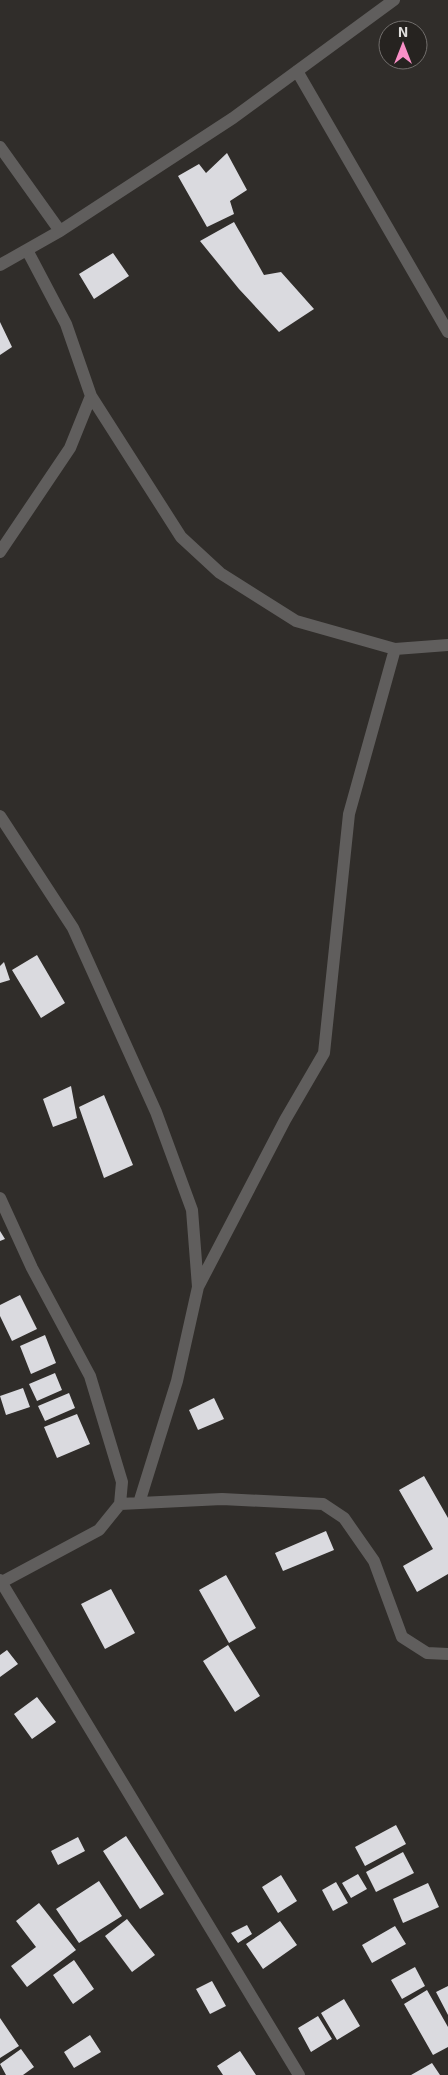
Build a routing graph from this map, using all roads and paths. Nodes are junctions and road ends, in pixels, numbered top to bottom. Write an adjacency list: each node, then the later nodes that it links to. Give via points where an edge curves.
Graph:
1 (394, 0): 2 (street)
2 (297, 71): 4 (street, via 233,118); 7 (street)
3 (0, 147): 4 (street)
4 (60, 231): 5 (street)
5 (27, 250): 6 (street); 8 (street, via 66,324)
6 (0, 265)
7 (448, 332)
8 (91, 396): 9 (street, via 70,448); 11 (street, via 181,537 220,573 296,621)
9 (0, 552)
10 (448, 645): 11 (street)
11 (395, 649): 14 (street, via 350,814 324,1053 285,1120)
12 (0, 816): 14 (street, via 73,928 156,1112 192,1210)
13 (0, 1198): 16 (street, via 32,1268 90,1376 122,1482)
14 (198, 1287): 15 (street, via 177,1381)
15 (139, 1503): 16 (street); 18 (street, via 222,1498 323,1504 344,1518 374,1561 402,1637 427,1653)
16 (120, 1504): 17 (street, via 99,1530)
17 (1, 1581): 19 (street)
18 (448, 1654)
19 (299, 2075)

